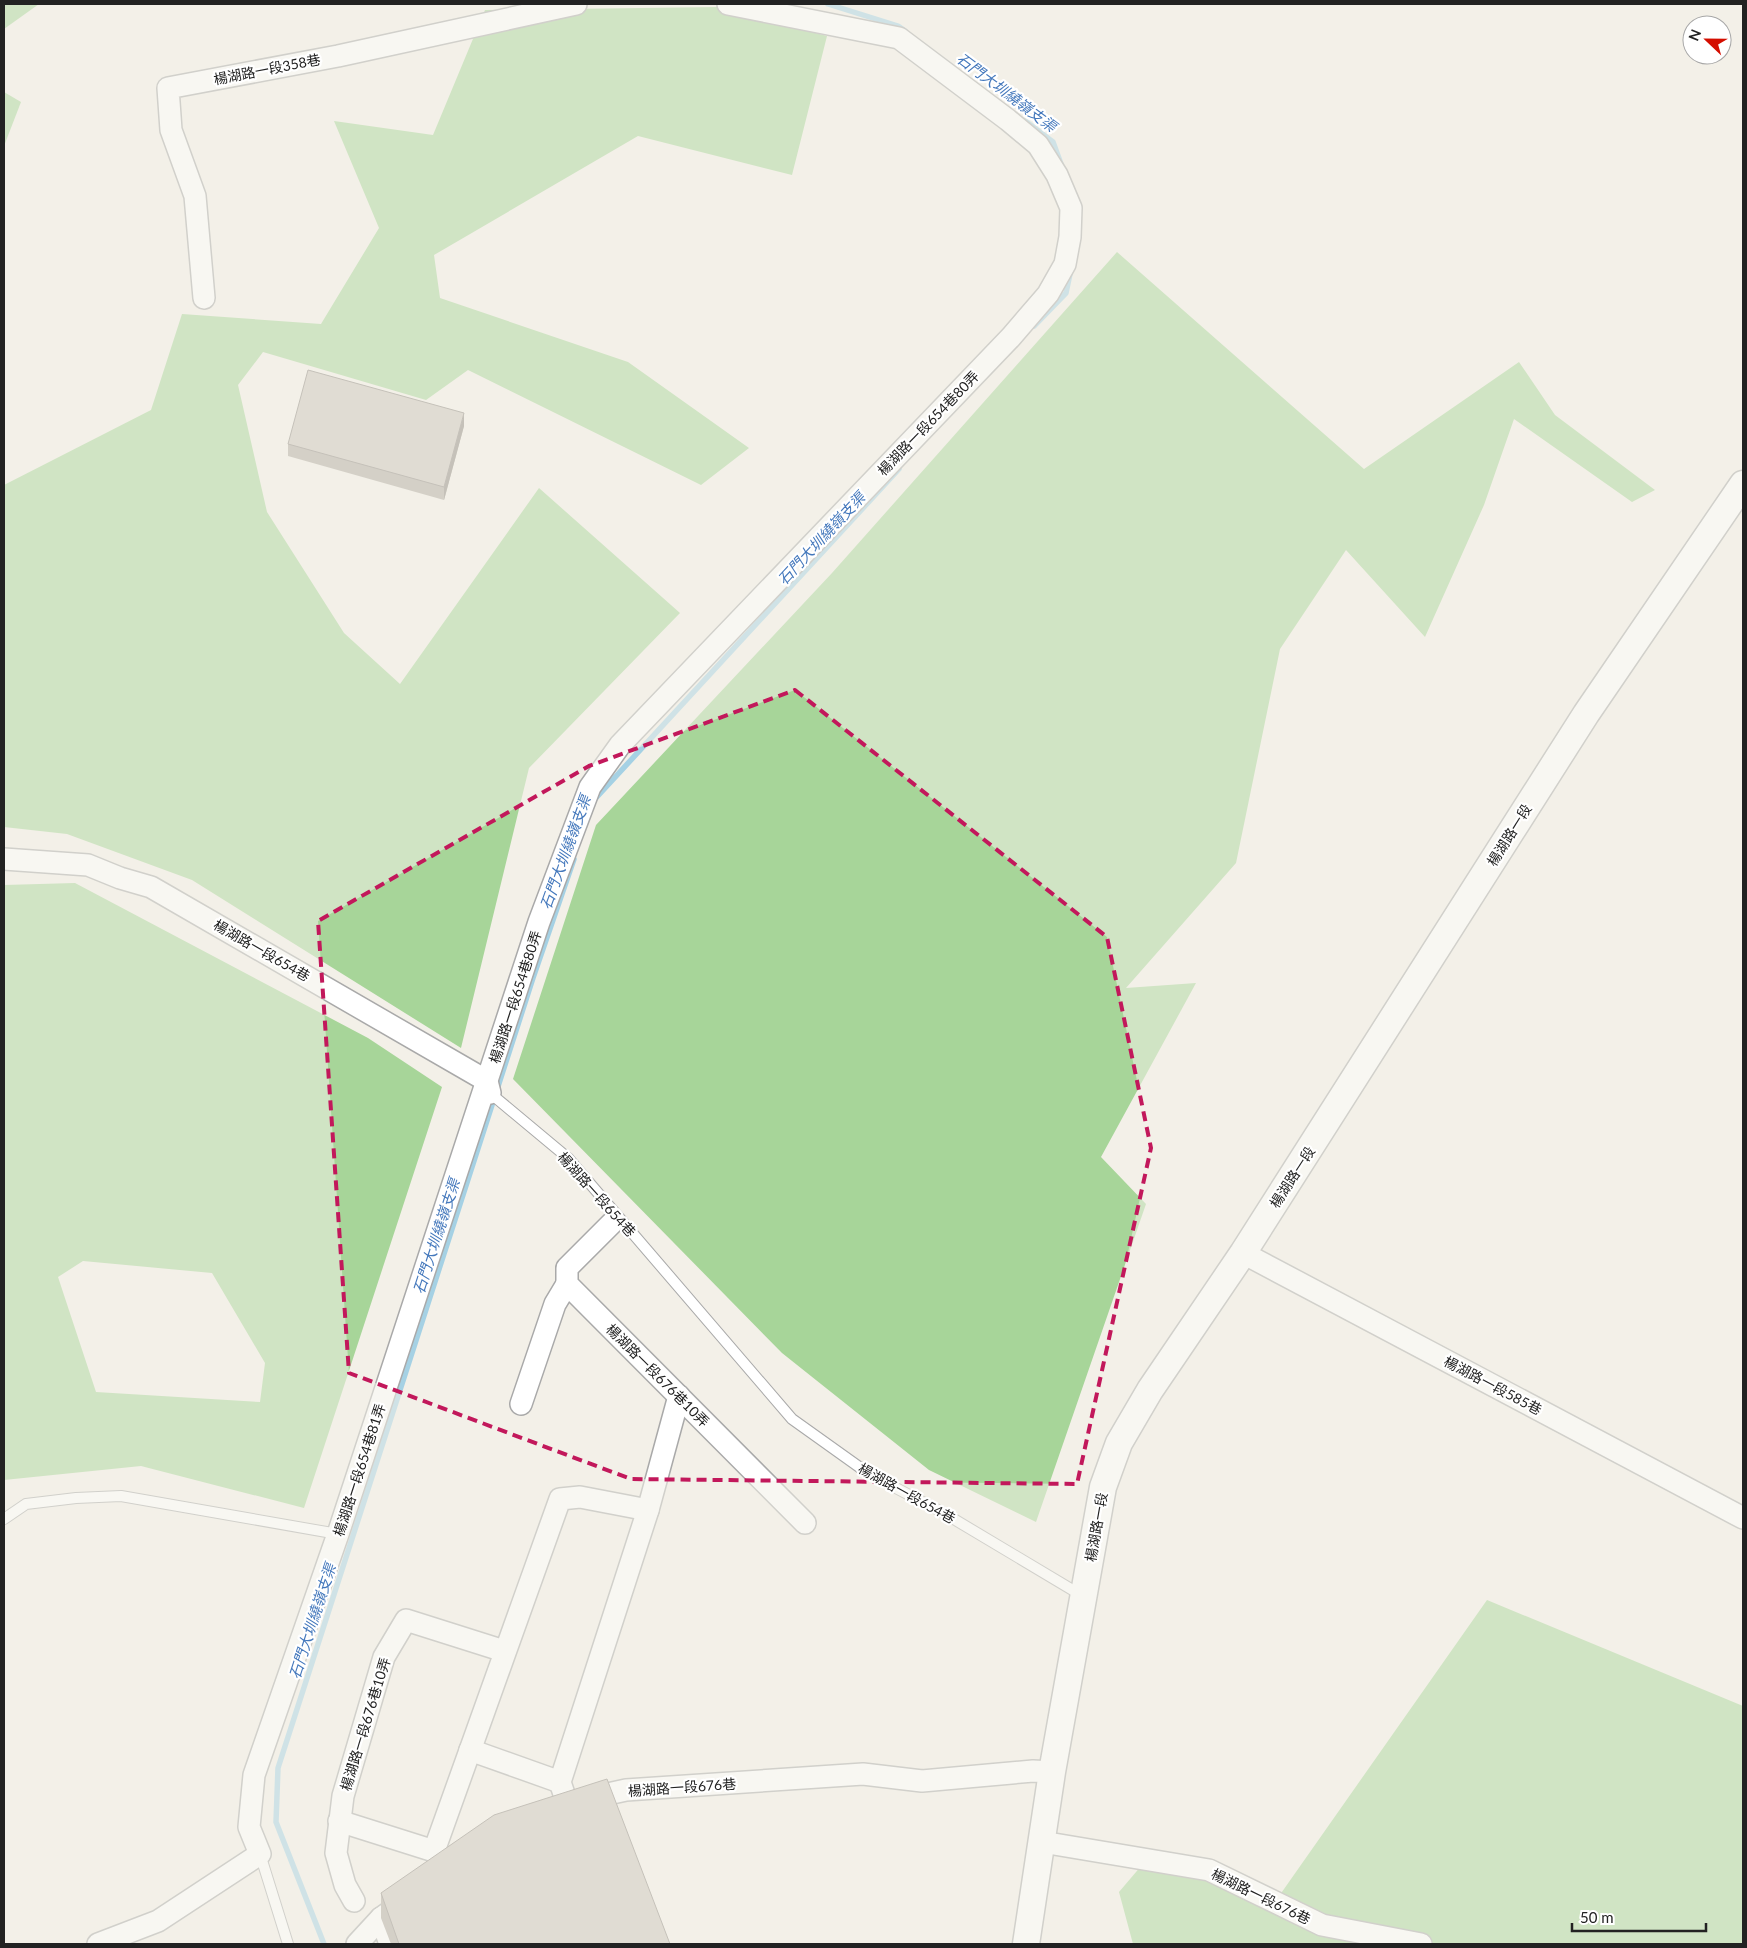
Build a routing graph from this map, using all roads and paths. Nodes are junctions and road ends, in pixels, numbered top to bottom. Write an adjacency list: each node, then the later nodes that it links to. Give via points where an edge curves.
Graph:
1 (576, 4): 3 (street, 楊湖路一段358巷, via 338,56 168,88 171,130 195,196)
2 (728, 4): 6 (street, 楊湖路一段654巷80弄, via 899,38 1008,120 1038,145 1057,175 1071,208 1064,264 1048,294 1011,337 620,745 590,787 539,922)
3 (204, 298)
4 (1743, 484): 8 (street, 楊湖路一段, via 1586,714)
5 (4, 859): 6 (street, 楊湖路一段654巷, via 88,865 151,887)
6 (488, 1087): 16 (street, 楊湖路一段654巷81弄); 17 (lane, 楊湖路一段654巷, via 568,1158 792,1419 869,1474 942,1512)
7 (612, 1223): 9 (street, via 567,1268)
8 (1243, 1253): 13 (street, 楊湖路一段585巷); 17 (street, 楊湖路一段, via 1150,1390 1119,1443 1103,1487)
9 (567, 1284): 10 (street, 楊湖路一段676巷10弄); 11 (street, via 556,1304)
10 (679, 1396): 12 (street); 15 (street, 楊湖路一段676巷10弄)
11 (521, 1404)
12 (648, 1510): 18 (street, via 580,1498 560,1499); 21 (street)
13 (1743, 1518)
14 (4, 1519): 16 (lane, via 26,1504 121,1496)
15 (805, 1523)
16 (338, 1534): 24 (street, 楊湖路一段654巷81弄, via 254,1775 249,1827)
17 (1083, 1596): 20 (street, 楊湖路一段)
18 (504, 1652): 19 (street); 22 (street, 楊湖路一段676巷10弄, via 406,1620 384,1657 343,1796)
19 (470, 1750): 21 (street); 22 (street, via 434,1850)
20 (1052, 1772): 21 (street, 楊湖路一段676巷, via 922,1781 863,1774 626,1790 608,1804 559,1806); 23 (street, 楊湖路一段)
21 (560, 1782)
22 (339, 1821): 26 (street, 楊湖路一段676巷10弄, via 336,1853)
23 (1042, 1842): 32 (street, 楊湖路一段); 33 (street, 楊湖路一段676巷, via 1209,1870 1322,1925)
24 (260, 1854): 28 (street, via 158,1921); 29 (lane)
25 (422, 1889): 27 (street)
26 (354, 1902)
27 (381, 1918): 30 (street); 31 (street)
28 (98, 1944)
29 (288, 1944)
30 (357, 1944)
31 (390, 1944)
32 (1026, 1944)
33 (1421, 1944)

